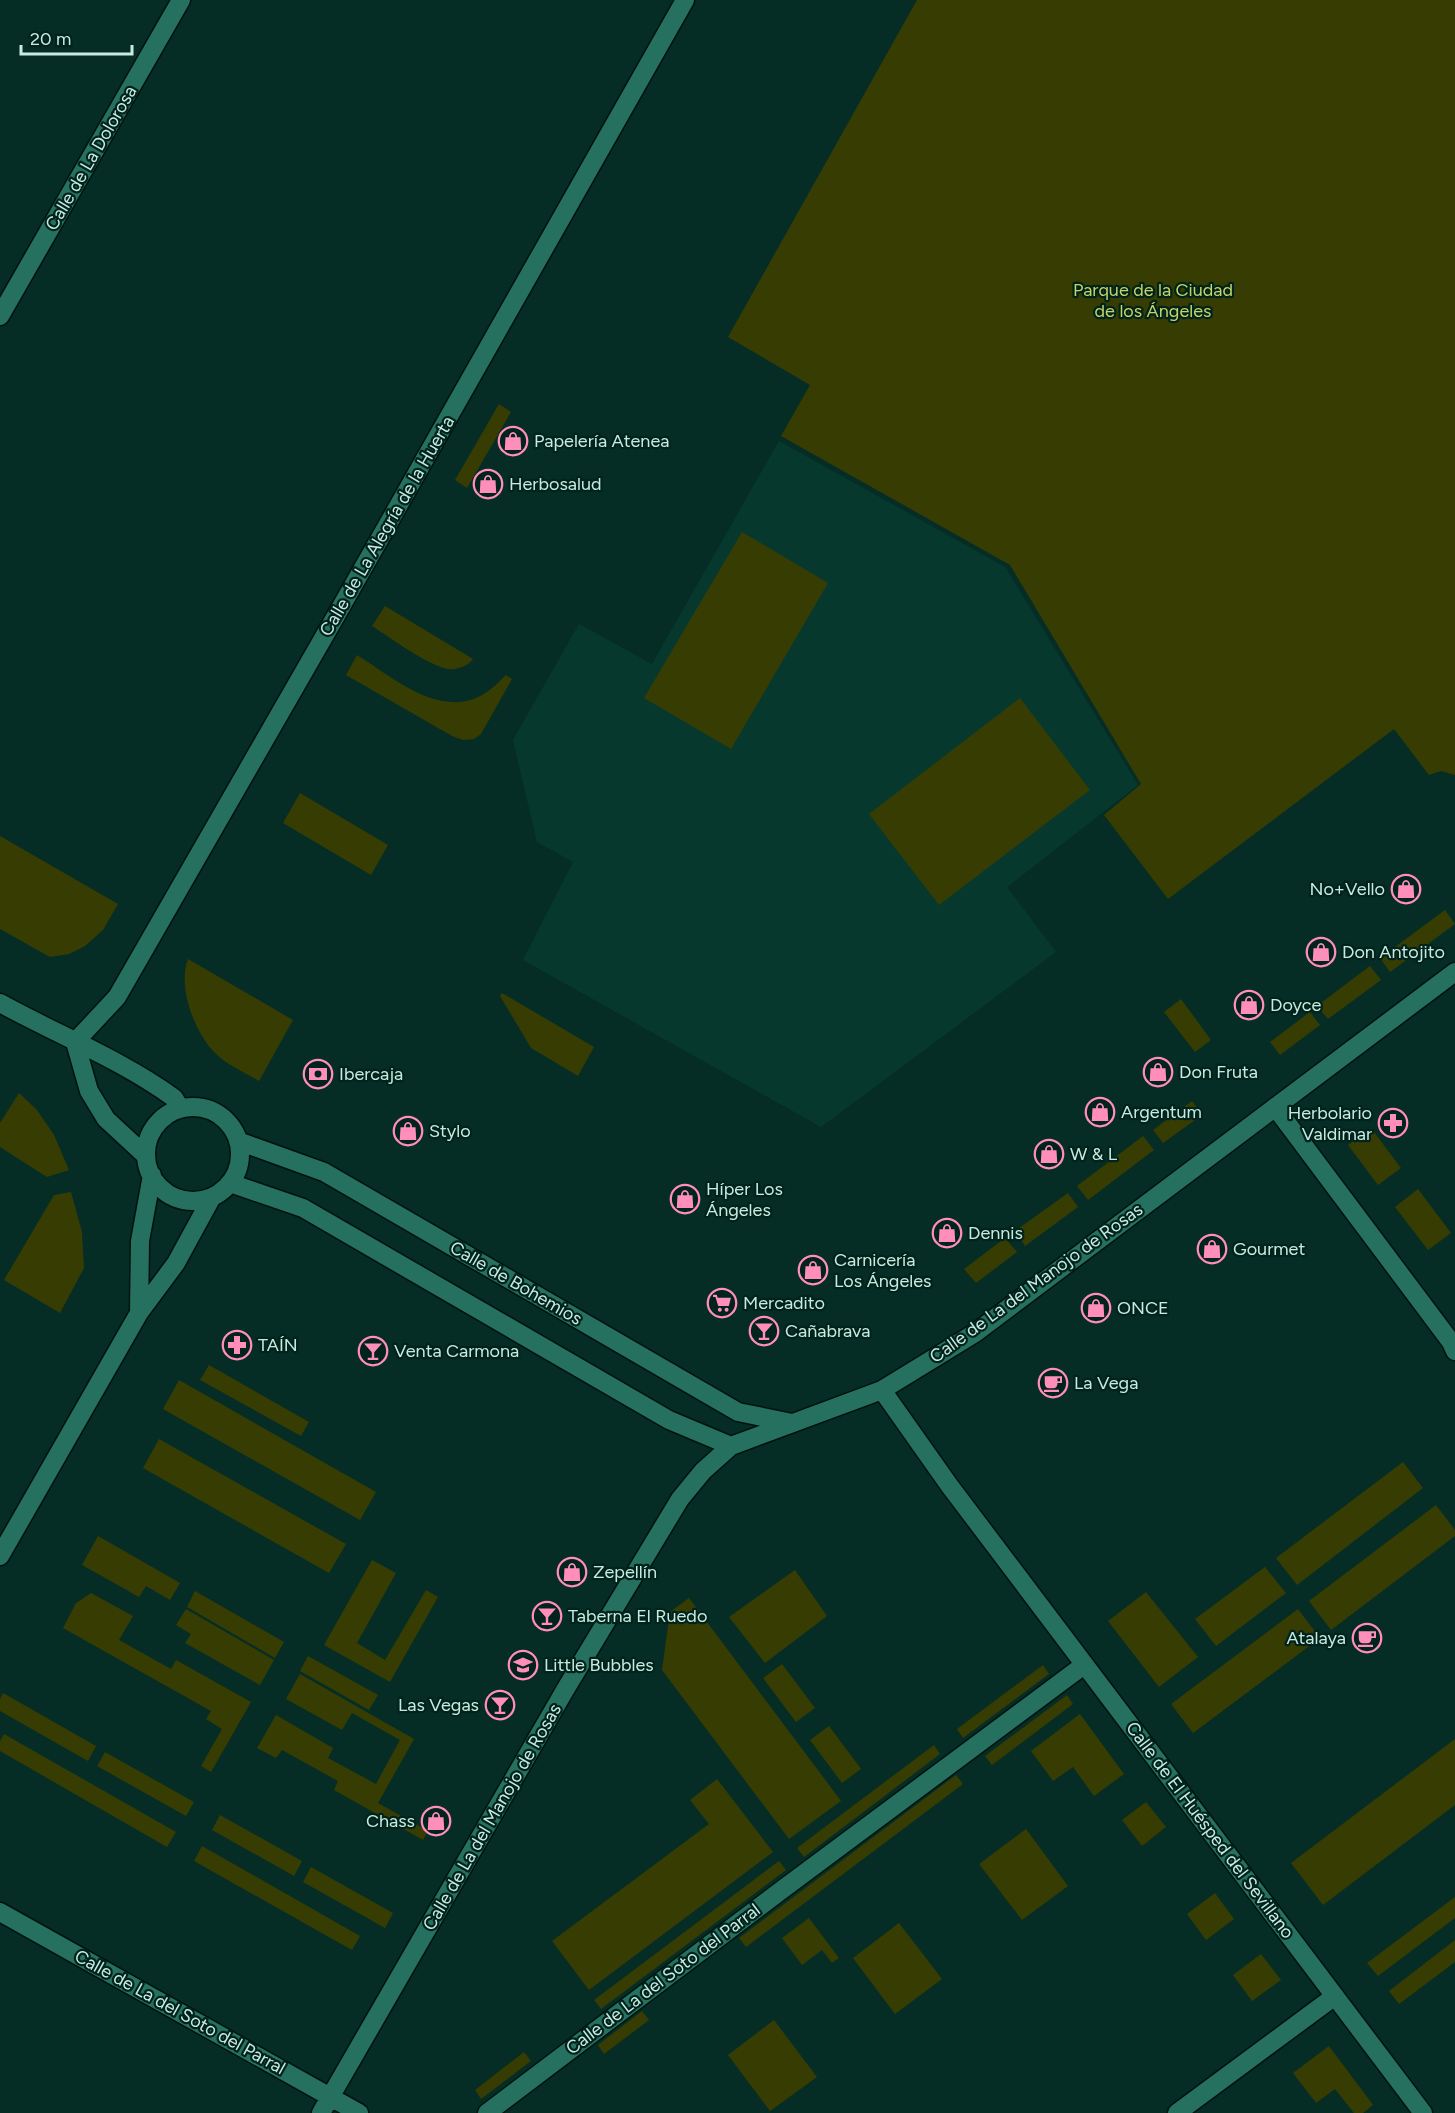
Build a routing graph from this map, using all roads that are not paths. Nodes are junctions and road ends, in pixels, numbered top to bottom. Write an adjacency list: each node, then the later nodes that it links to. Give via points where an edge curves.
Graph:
1 (181, 0): 3 (street, Calle de La Dolorosa)
2 (684, 0): 6 (street, Calle de La Alegría de la Huerta, via 117,997)
3 (0, 316)
4 (1455, 972): 7 (street, Calle de La del Manojo de Rosas)
5 (0, 1003): 6 (street)
6 (75, 1042): 8 (street, via 112,1058 158,1086); 10 (street, via 89,1091 105,1119)
7 (1275, 1107): 15 (street); 16 (street, Calle de La del Manojo de Rosas, via 975,1333)
8 (180, 1108): 9 (street, via 212,1110 225,1119); 10 (street, via 155,1126)
9 (238, 1141): 12 (street, via 239,1162); 17 (street, Calle de Bohemios, via 324,1172 738,1412)
10 (146, 1156): 11 (street)
11 (152, 1175): 13 (street, via 168,1194 198,1201); 14 (street, via 140,1241)
12 (230, 1183): 13 (street); 18 (street, via 303,1208 669,1420)
13 (212, 1197): 14 (street, via 176,1263)
14 (139, 1313): 19 (street)
15 (1455, 1351)
16 (882, 1390): 17 (street, Calle de La del Manojo de Rosas); 20 (street, Calle de El Huésped del Sevillano)
17 (792, 1423): 18 (street, Calle de La del Manojo de Rosas)
18 (731, 1446): 23 (street, Calle de La del Manojo de Rosas, via 703,1470 680,1499)
19 (0, 1556)
20 (1084, 1665): 22 (street, Calle de El Huésped del Sevillano); 26 (street, Calle de La del Soto del Parral)
21 (0, 1912): 23 (street, Calle de La del Soto del Parral)
22 (1335, 1996): 27 (street); 28 (street, Calle de El Huésped del Sevillano)
23 (331, 2096): 24 (street, Calle de La del Manojo de Rosas); 25 (street, Calle de La del Soto del Parral)
24 (321, 2113)
25 (359, 2113)
26 (487, 2113)
27 (1177, 2113)
28 (1423, 2113)

